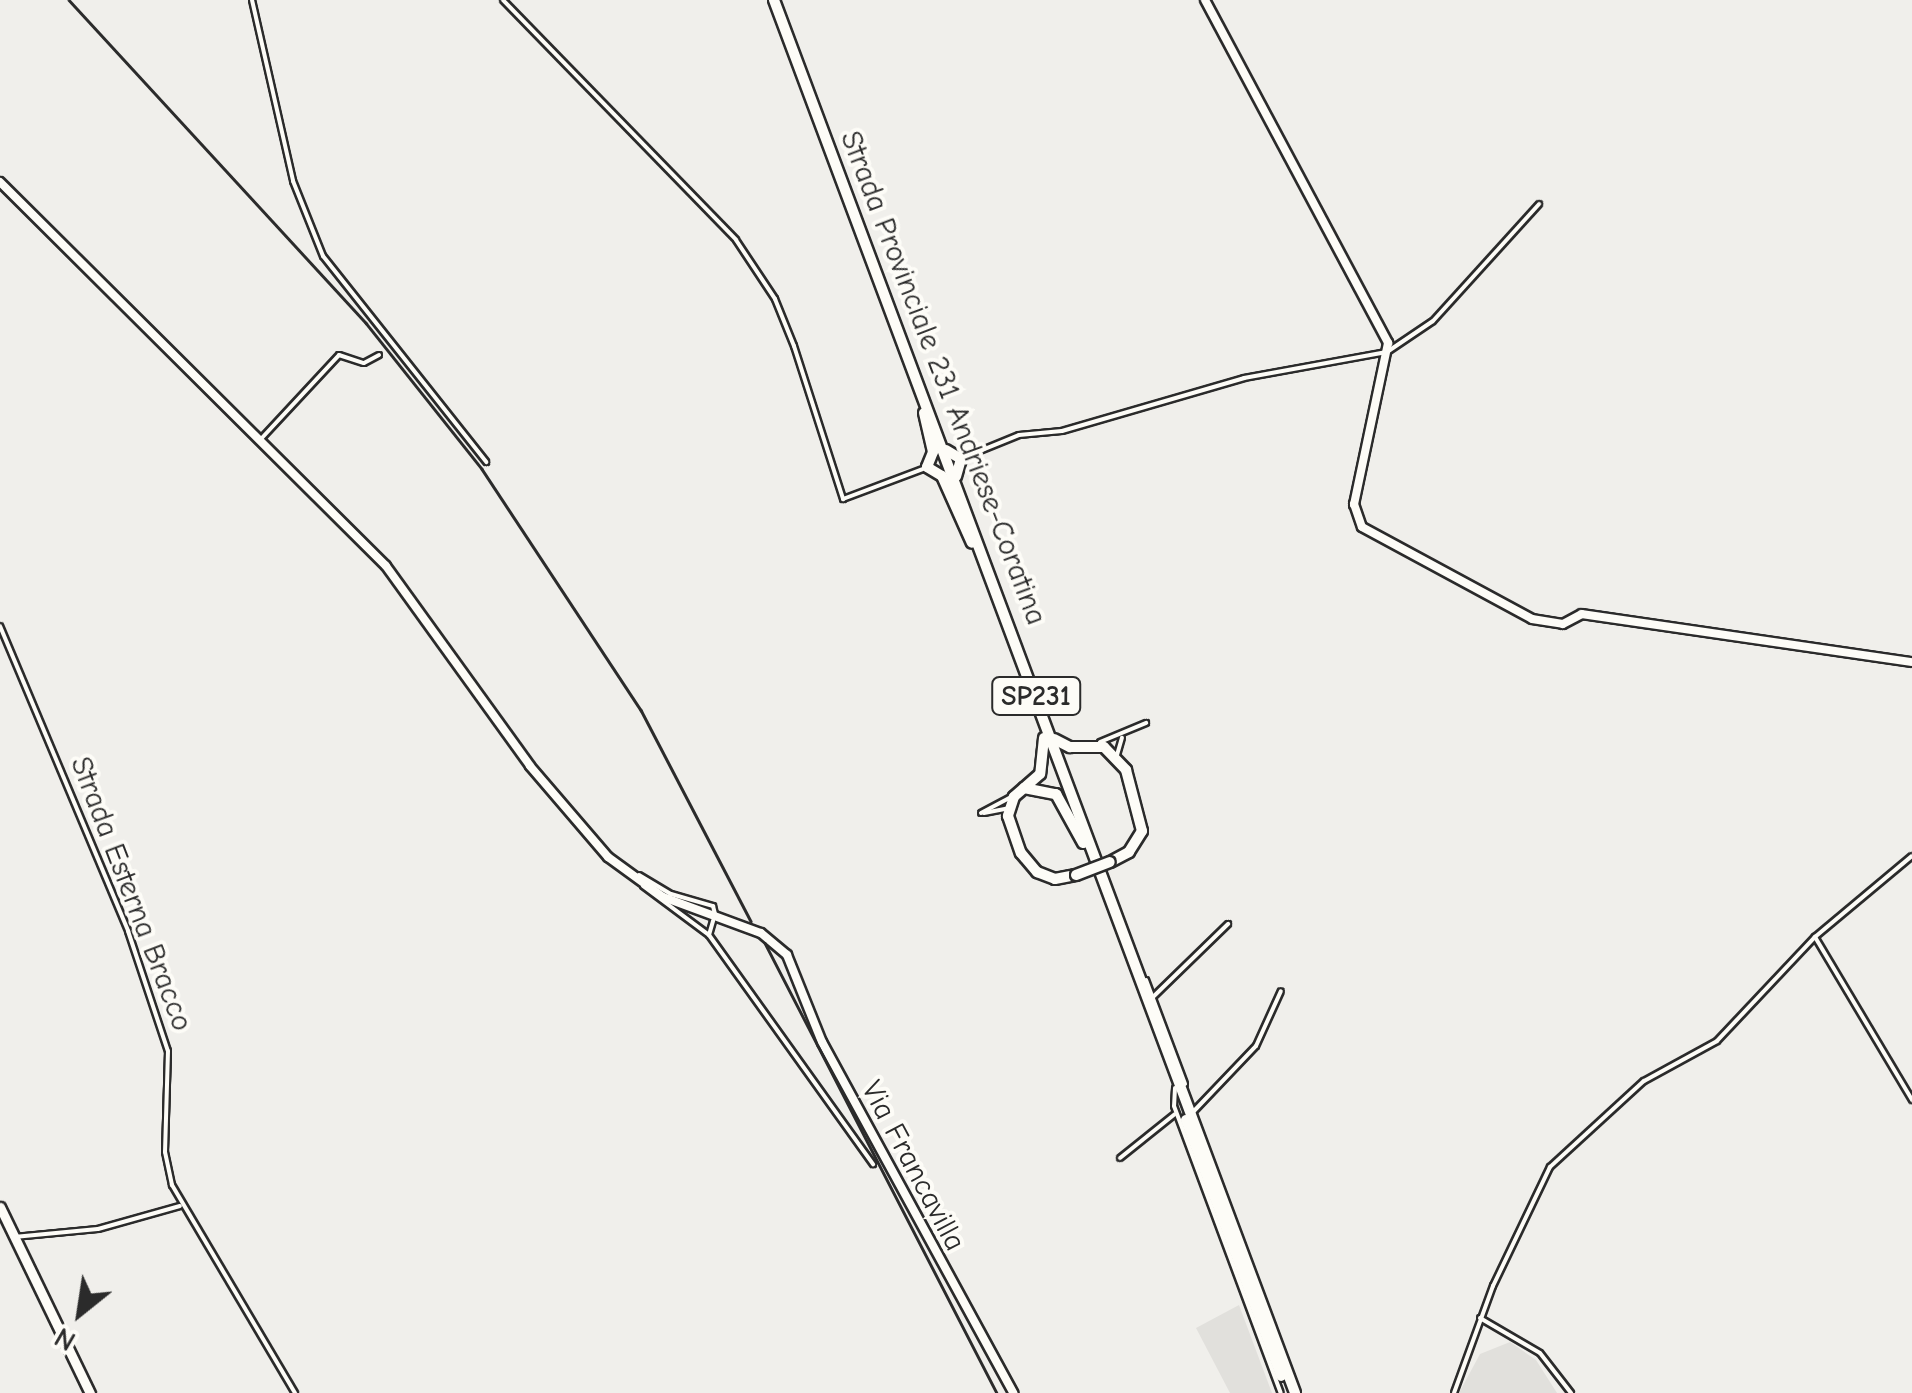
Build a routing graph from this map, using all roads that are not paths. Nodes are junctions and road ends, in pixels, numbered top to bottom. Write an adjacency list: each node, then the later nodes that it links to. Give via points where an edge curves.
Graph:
1 (252, 0): 12 (street, via 293,181 323,256)
2 (503, 0): 13 (street, via 736,240 775,299 843,498)
3 (770, 0): 9 (highway, Strada Provinciale 231 Andriese-Coratina / SP231)
4 (1204, 0): 7 (street, via 1382,327)
5 (0, 182): 10 (street)
6 (1539, 204): 7 (street, via 1433,321)
7 (1387, 352): 11 (street, via 1244,378 1062,430 1019,435); 17 (street, via 1356,518 1378,540 1554,623 1582,614)
8 (379, 355): 10 (street, via 364,363 339,355)
9 (926, 410): 11 (highway, via 948,454); 13 (highway, via 933,452); 14 (highway, Strada Provinciale 231 Andriese-Coratina / SP231); 15 (highway, Strada Provinciale 231 Andriese-Coratina / SP231)
10 (260, 440): 28 (street, via 386,566 530,766)
11 (961, 459): 14 (highway, via 956,474)
12 (486, 462)
13 (927, 467): 15 (highway, via 942,476)
14 (972, 524): 18 (highway, Strada Provinciale 231 Andriese-Coratina / SP231)
15 (972, 544): 20 (highway, Strada Provinciale 231 Andriese-Coratina / SP231)
16 (0, 626): 45 (street, Strada Esterna Bracco, via 128,931 168,1052 165,1152)
17 (1912, 662)
18 (1043, 715): 21 (highway, via 1056,741); 22 (highway, Strada Provinciale 231 Andriese-Coratina / SP231)
19 (1146, 724): 21 (street)
20 (1044, 738): 23 (highway, via 1040,774); 26 (highway, Strada Provinciale 231 Andriese-Coratina / SP231)
21 (1109, 744): 22 (highway, via 1071,763); 25 (highway, bridge, via 1143,819 1136,844 1110,862 1055,879 1037,872)
22 (1070, 787): 35 (highway, Strada Provinciale 231 Andriese-Coratina / SP231)
23 (1015, 798): 24 (street); 24 (street); 25 (highway); 26 (highway, via 1056,794)
24 (994, 810): 25 (street)
25 (1010, 824)
26 (1083, 843): 38 (highway, Strada Provinciale 231 Andriese-Coratina / SP231)
27 (1912, 856): 34 (street)
28 (620, 867): 29 (street); 30 (street, via 713,906)
29 (662, 900): 33 (street); 50 (street, Via Francavilla, via 761,932 787,955 815,1026)
30 (715, 914)
31 (713, 921): 33 (street)
32 (1228, 924): 37 (street)
33 (709, 936): 43 (street)
34 (1814, 936): 39 (street); 47 (street, via 1728,1032 1644,1081 1550,1167)
35 (1136, 972): 37 (street); 51 (highway, Strada Provinciale 231 Andriese-Coratina / SP231)
36 (1282, 992): 40 (street, via 1256,1046)
37 (1152, 997): 40 (street)
38 (1175, 1088): 41 (street); 51 (highway, Strada Provinciale 231 Andriese-Coratina / SP231)
39 (1912, 1100)
40 (1194, 1110): 51 (street)
41 (1176, 1113): 42 (street); 51 (street)
42 (1120, 1158)
43 (873, 1164)
44 (0, 1206): 46 (main road)
45 (180, 1206): 46 (street, via 98,1229); 49 (street, Strada Esterna Bracco, via 247,1304)
46 (14, 1237): 48 (main road)
47 (1480, 1318): 52 (street); 53 (street, via 1540,1353)
48 (90, 1393)
49 (295, 1393)
50 (1013, 1393)
51 (1291, 1393)
52 (1454, 1393)
53 (1571, 1393)

